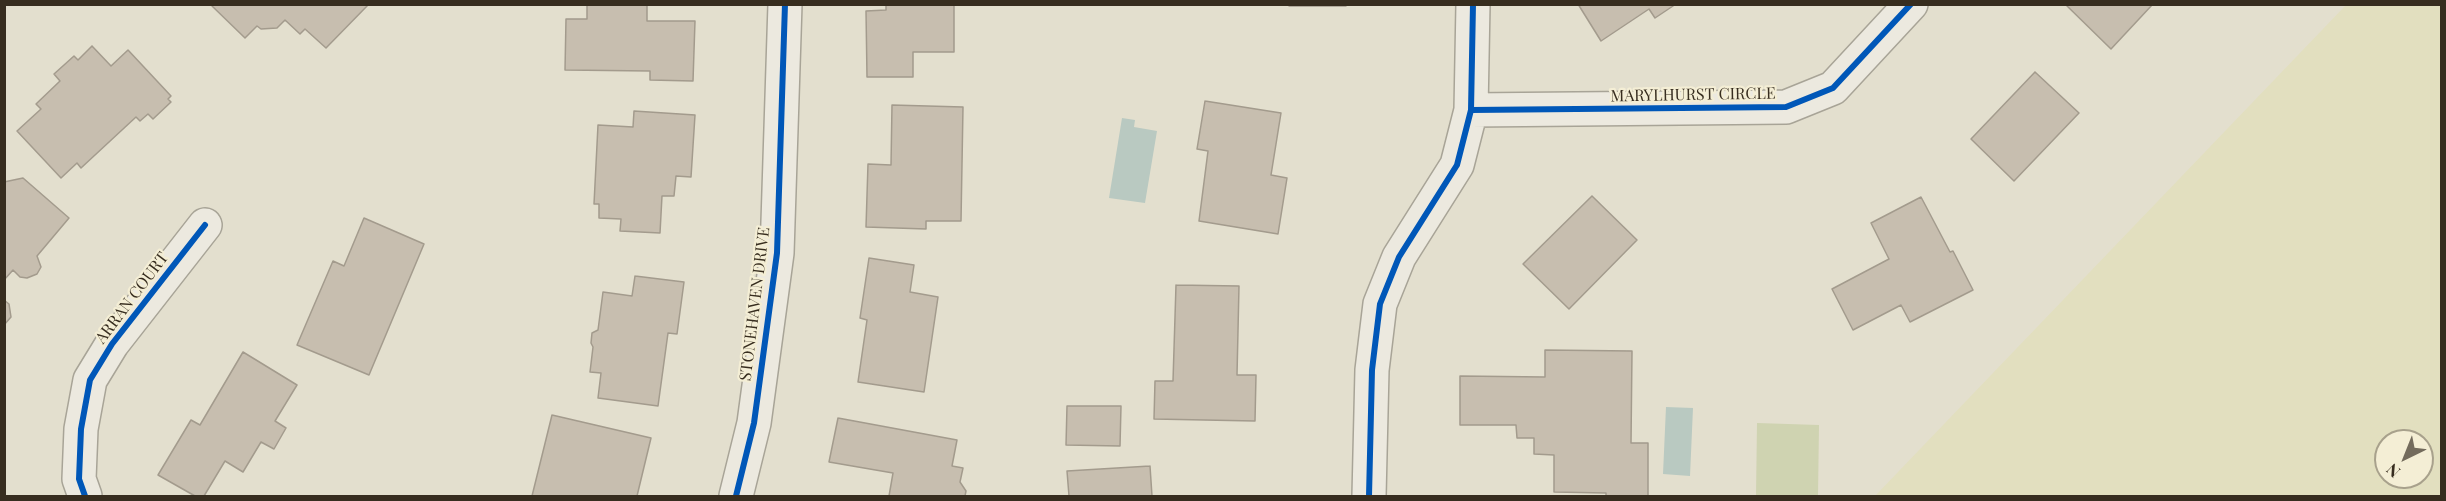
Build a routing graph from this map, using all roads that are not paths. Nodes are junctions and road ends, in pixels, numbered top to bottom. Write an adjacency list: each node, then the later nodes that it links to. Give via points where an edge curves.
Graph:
1 (785, 4): 7 (street, STONEHAVEN DRIVE, via 777,253 754,423)
2 (1473, 4): 4 (street)
3 (1911, 4): 4 (street, MARYLHURST CIRCLE, via 1833,88 1786,107)
4 (1472, 110): 8 (street, via 1457,165 1399,257 1380,304 1372,370)
5 (205, 225): 6 (street, ARRAN COURT, via 112,344 90,380 81,429 79,479)
6 (85, 496)
7 (736, 496)
8 (1370, 496)

